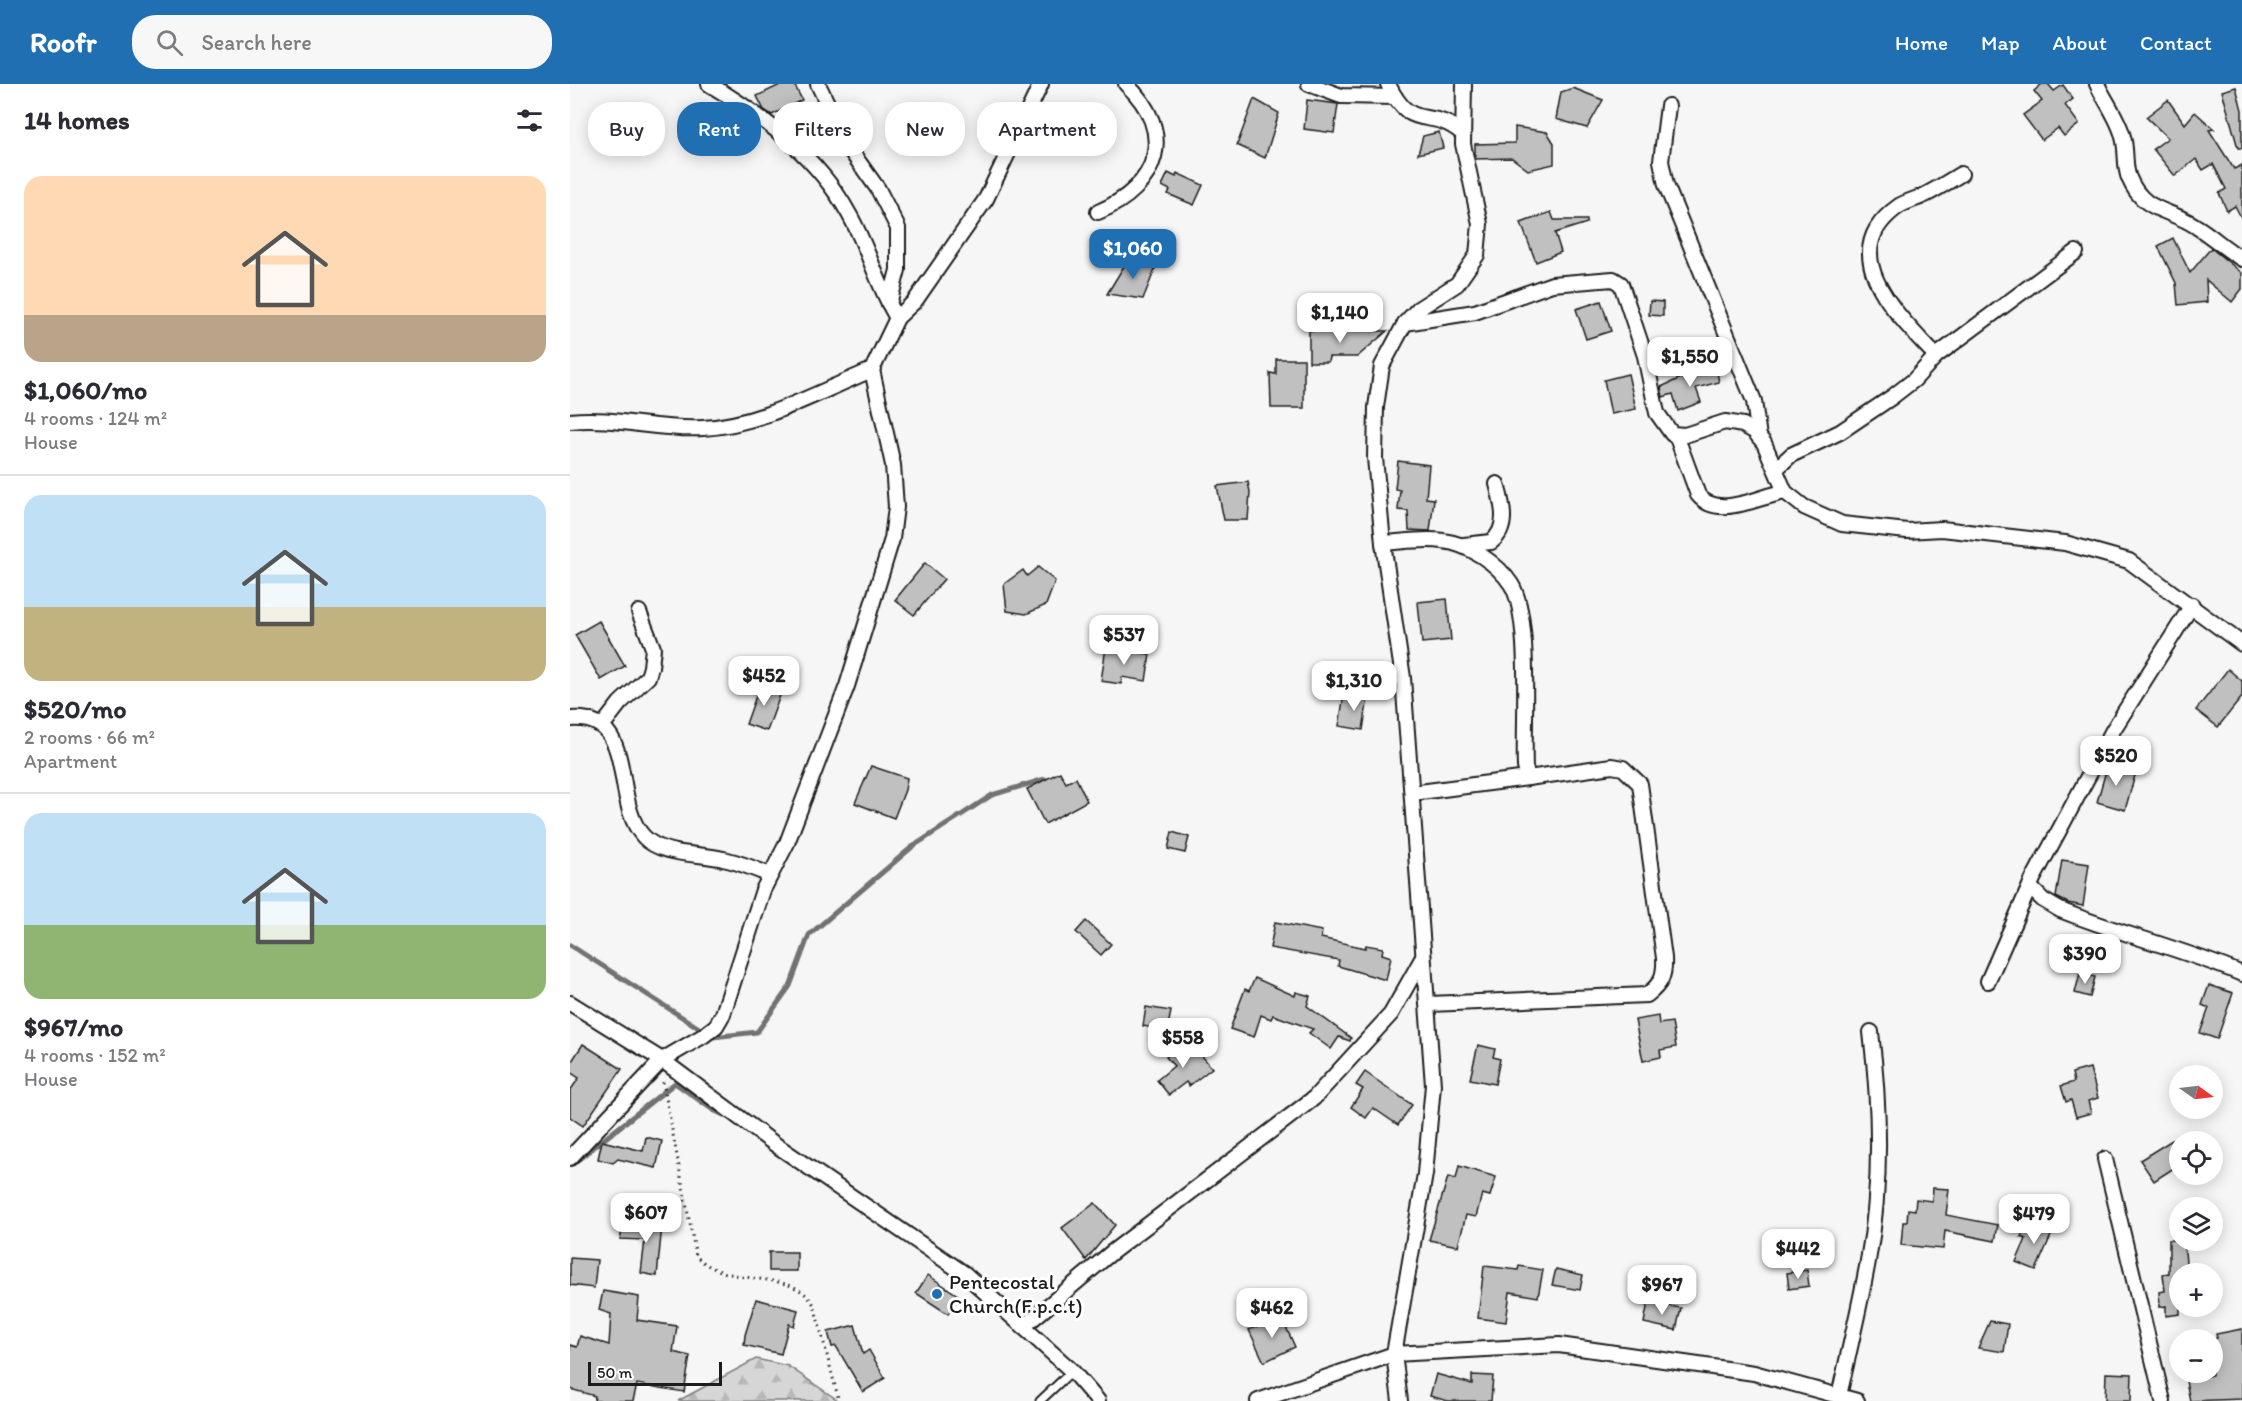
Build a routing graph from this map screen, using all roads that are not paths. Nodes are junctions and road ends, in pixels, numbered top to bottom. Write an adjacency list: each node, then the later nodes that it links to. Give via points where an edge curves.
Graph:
1 (709, 84): 16 (street, via 819,167 851,216)
2 (818, 84): 16 (street, via 848,147 882,195 898,228 898,270)
3 (1041, 84): 17 (street, via 972,223 915,301)
4 (1126, 84): 13 (street, via 1155,124 1158,142 1154,161 1131,194)
5 (1309, 84): 9 (street, via 1341,96)
6 (1388, 84): 9 (street)
7 (1464, 84): 11 (street)
8 (2097, 84): 15 (street, via 2123,135 2128,177 2140,197 2153,209 2199,227)
9 (1395, 97): 11 (street, via 1413,116 1446,122)
10 (1668, 106): 23 (street, via 1661,161 1666,185 1754,401)
11 (1462, 133): 18 (street, via 1480,224 1477,255 1456,284 1418,309)
12 (1961, 174): 19 (street, via 1901,205 1876,226 1869,242 1868,258 1876,282 1898,314)
13 (1098, 212)
14 (2076, 252): 19 (street)
15 (2242, 259)
16 (889, 304): 17 (street)
17 (897, 318): 20 (street)
18 (1405, 323): 22 (street, via 1475,312 1552,284 1613,279 1621,284 1657,413); 27 (street, via 1382,366 1376,407 1375,458)
19 (1936, 356): 24 (street, via 1914,381 1892,397 1840,432 1791,455)
20 (872, 370): 21 (street, via 740,424 701,429 590,419); 36 (street, via 893,465 896,507 892,539 847,686 787,843)
21 (570, 422)
22 (1676, 435): 23 (street, via 1725,422 1743,425); 26 (street, via 1704,503 1718,507)
23 (1760, 437): 24 (street)
24 (1776, 469): 26 (street)
25 (1497, 484): 28 (street, via 1503,512 1501,531 1491,542)
26 (1785, 492): 29 (street, via 1804,507 1842,524 1907,531 1942,529 2065,543 2129,561)
27 (1383, 543): 28 (street, via 1442,541); 35 (street, via 1403,678)
28 (1464, 545): 34 (street, via 1512,585 1522,622)
29 (2192, 605): 31 (street); 37 (street, via 2113,730)
30 (639, 612): 33 (street, via 653,648 648,677)
31 (2242, 644)
32 (570, 719): 33 (street)
33 (603, 725): 36 (street, via 614,740 628,804 644,838 659,847 724,859)
34 (1528, 778): 35 (street); 42 (street, via 1612,766 1623,768 1640,784 1665,973 1659,986 1647,996)
35 (1412, 793): 38 (street)
36 (770, 875): 44 (street, via 723,1014 716,1026)
37 (2030, 887): 39 (street, via 2060,910 2175,951 2200,956); 40 (street)
38 (1423, 957): 42 (street); 47 (street, via 1391,1014 1314,1098 1112,1252)
39 (2242, 974)
40 (1988, 981)
41 (570, 1003): 44 (street)
42 (1429, 1004): 48 (street, via 1433,1085 1430,1134)
43 (1871, 1032): 50 (street, via 1877,1085 1878,1180 1869,1260)
44 (661, 1063): 45 (street); 47 (street, via 965,1274)
45 (570, 1158)
46 (2105, 1159): 56 (street)
47 (1023, 1327): 49 (street)
48 (1394, 1354): 50 (street, via 1559,1345 1754,1373); 53 (street); 54 (street)
49 (1072, 1371): 51 (lane); 52 (street)
50 (1839, 1396): 55 (street)
51 (1040, 1401)
52 (1098, 1401)
53 (1258, 1401)
54 (1400, 1401)
55 (1857, 1401)
56 (2163, 1401)

